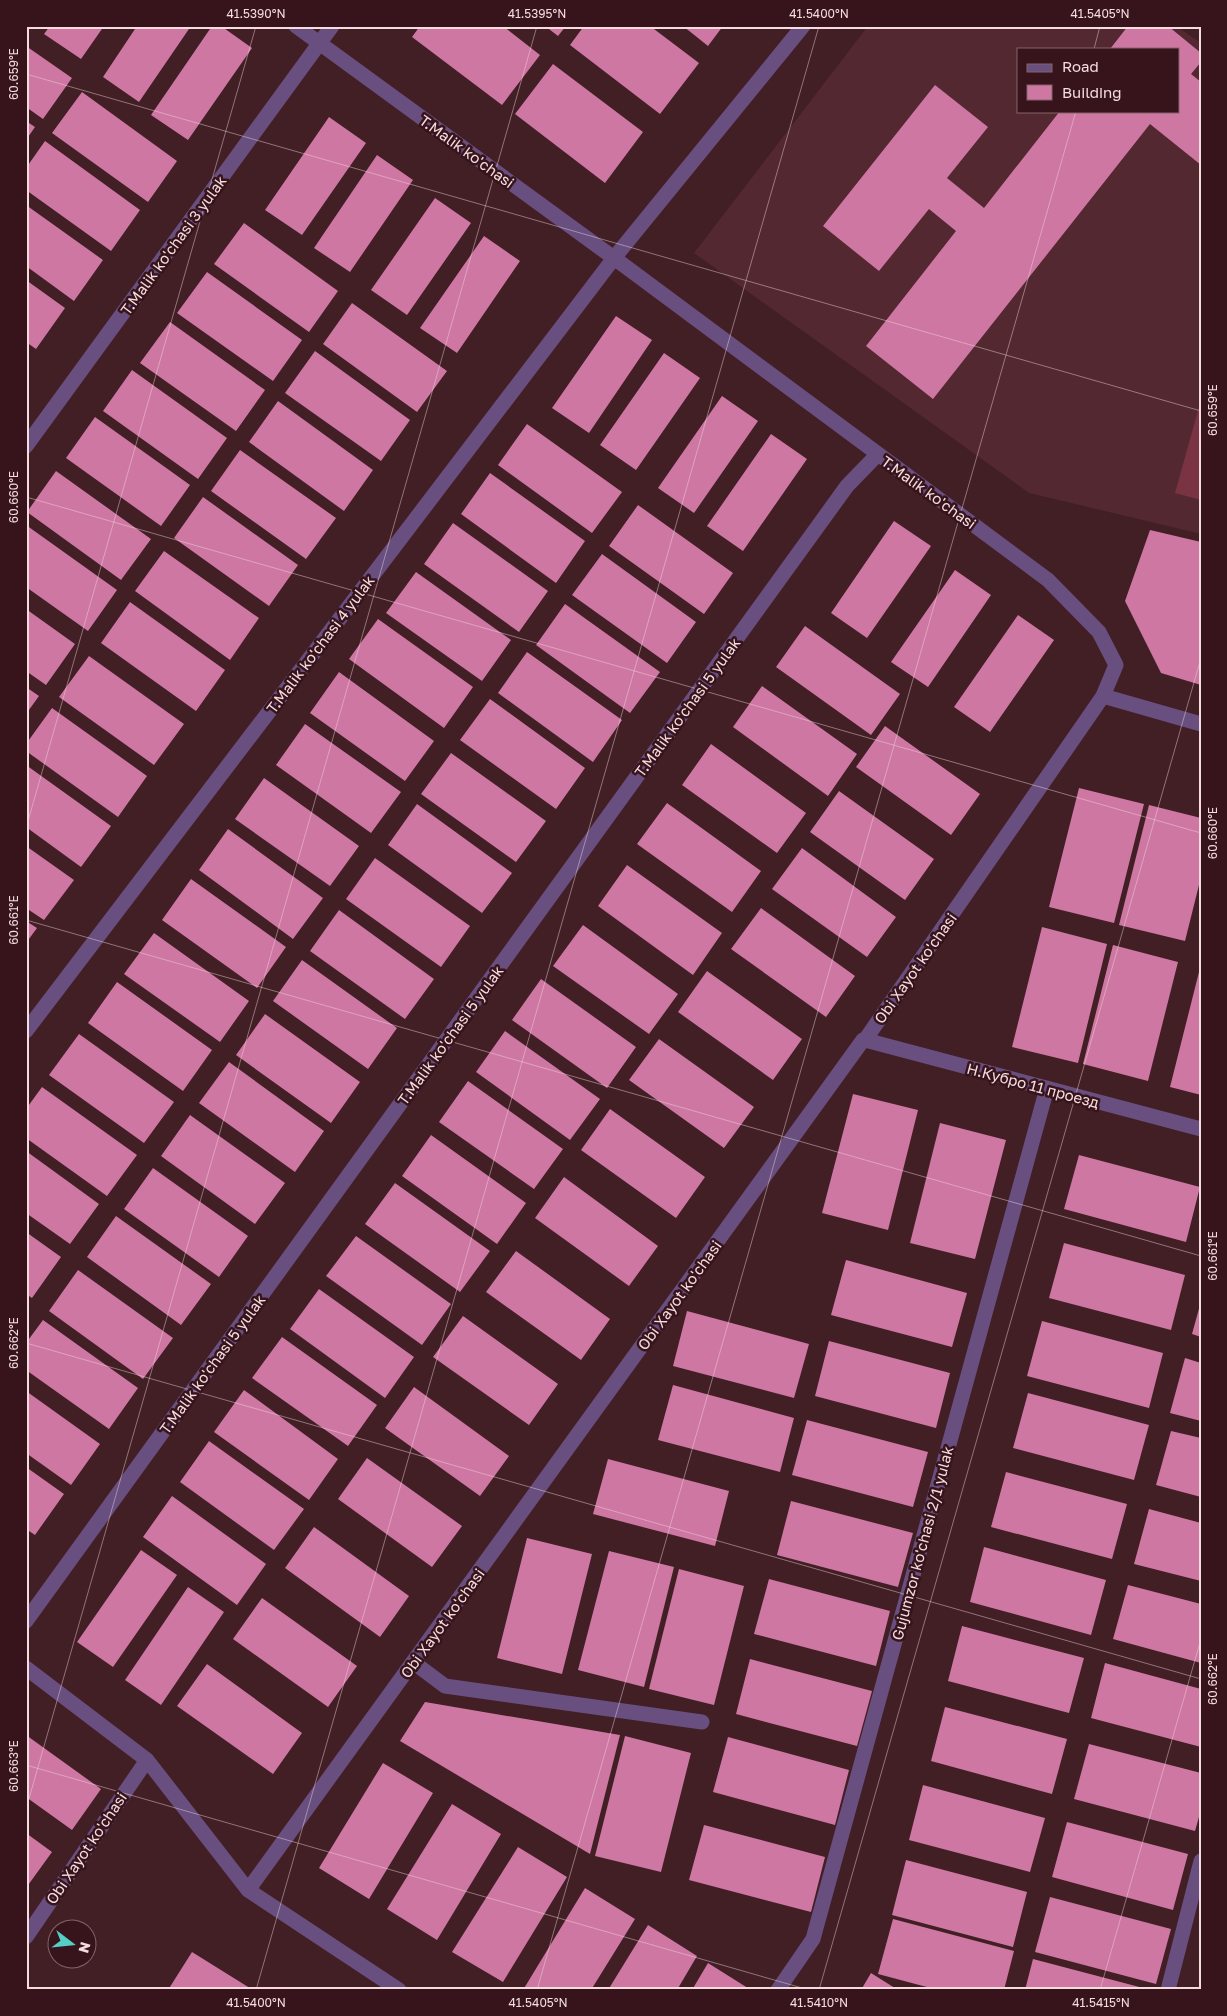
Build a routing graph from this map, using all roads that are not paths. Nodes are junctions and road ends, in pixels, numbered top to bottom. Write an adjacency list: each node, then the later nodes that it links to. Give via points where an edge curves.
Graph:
1 (296, 26): 4 (street, T.Malik ko'chasi)
2 (332, 26): 4 (street)
3 (803, 26): 5 (street)
4 (320, 44): 5 (street, T.Malik ko'chasi); 6 (street, T.Malik ko'chasi 3 yulak)
5 (614, 258): 7 (street, T.Malik ko'chasi); 10 (street, T.Malik ko'chasi 4 yulak)
6 (26, 446)
7 (878, 454): 8 (street, T.Malik ko'chasi, via 1048,580 1099,632 1116,665); 14 (street, T.Malik ko'chasi 5 yulak, via 847,486)
8 (1103, 696): 9 (street); 11 (street, Obi Xayot ko'chasi)
9 (1201, 724)
10 (26, 1031)
11 (865, 1040): 12 (street, Н.Кубро 11 проезд); 15 (street, Obi Xayot ko'chasi)
12 (1047, 1088): 13 (street, Н.Кубро 11 проезд); 23 (street, Gujumzor ko'chasi 2/1 yulak, via 813,1939)
13 (1201, 1129)
14 (26, 1621)
15 (413, 1662): 17 (street, via 445,1686); 20 (street, Obi Xayot ko'chasi)
16 (26, 1668): 18 (street)
17 (702, 1722)
18 (147, 1760): 20 (street); 21 (street, Obi Xayot ko'chasi)
19 (1201, 1861): 24 (street)
20 (248, 1890): 22 (street)
21 (26, 1937)
22 (399, 1990)
23 (778, 1990)
24 (1168, 1990)

